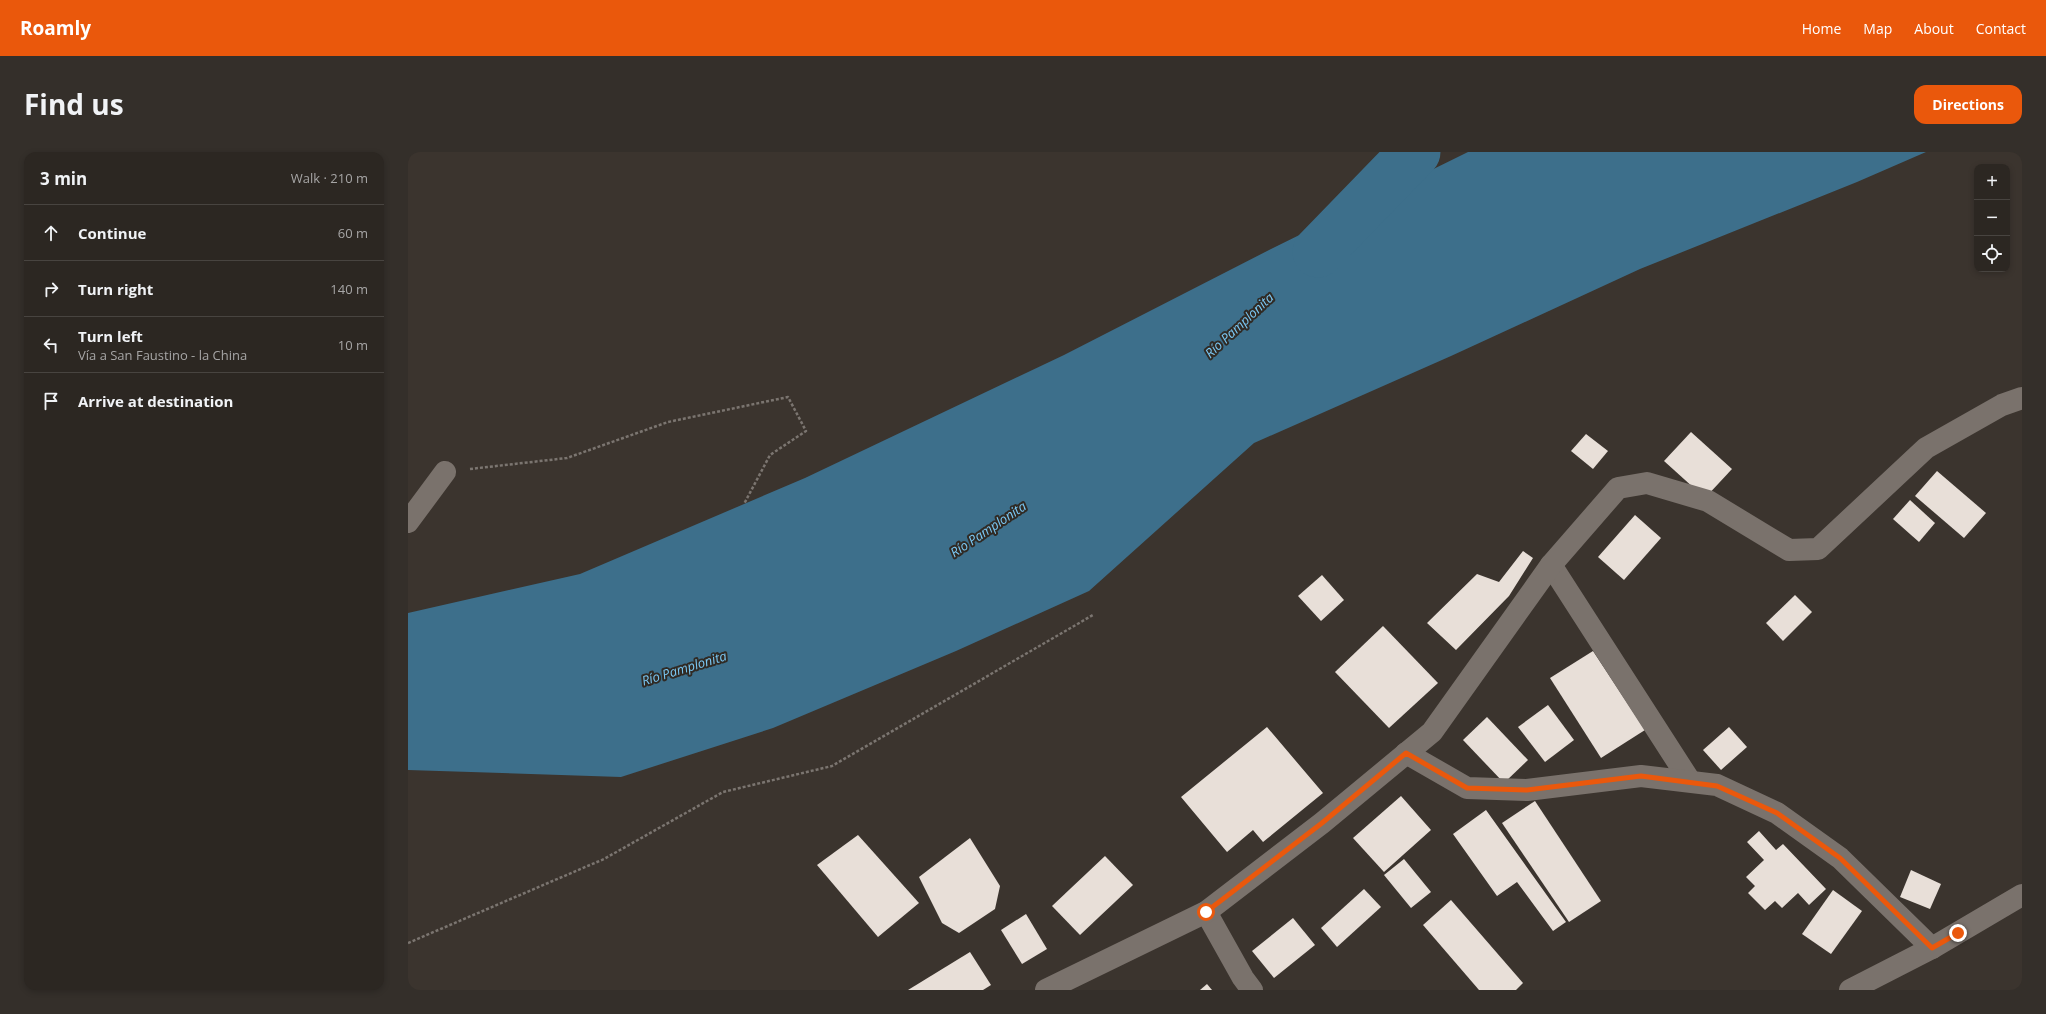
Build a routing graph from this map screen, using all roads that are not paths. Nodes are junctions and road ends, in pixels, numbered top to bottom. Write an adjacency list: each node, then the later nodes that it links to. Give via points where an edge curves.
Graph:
1 (2022, 398): 4 (street, via 2002,405 1926,448 1818,549 1789,550 1708,501 1647,483 1618,488)
2 (445, 472): 3 (street)
3 (408, 522)
4 (1551, 564): 5 (street, via 1432,732); 6 (street)
5 (1406, 753): 6 (street, via 1467,788 1527,790 1641,776); 8 (street, via 1322,823)
6 (1690, 781): 9 (street, via 1717,786 1777,813 1840,858)
7 (2022, 895): 9 (street)
8 (1206, 912): 10 (street); 11 (street)
9 (1932, 948): 12 (street)
10 (1046, 990)
11 (1252, 990)
12 (1850, 990)

